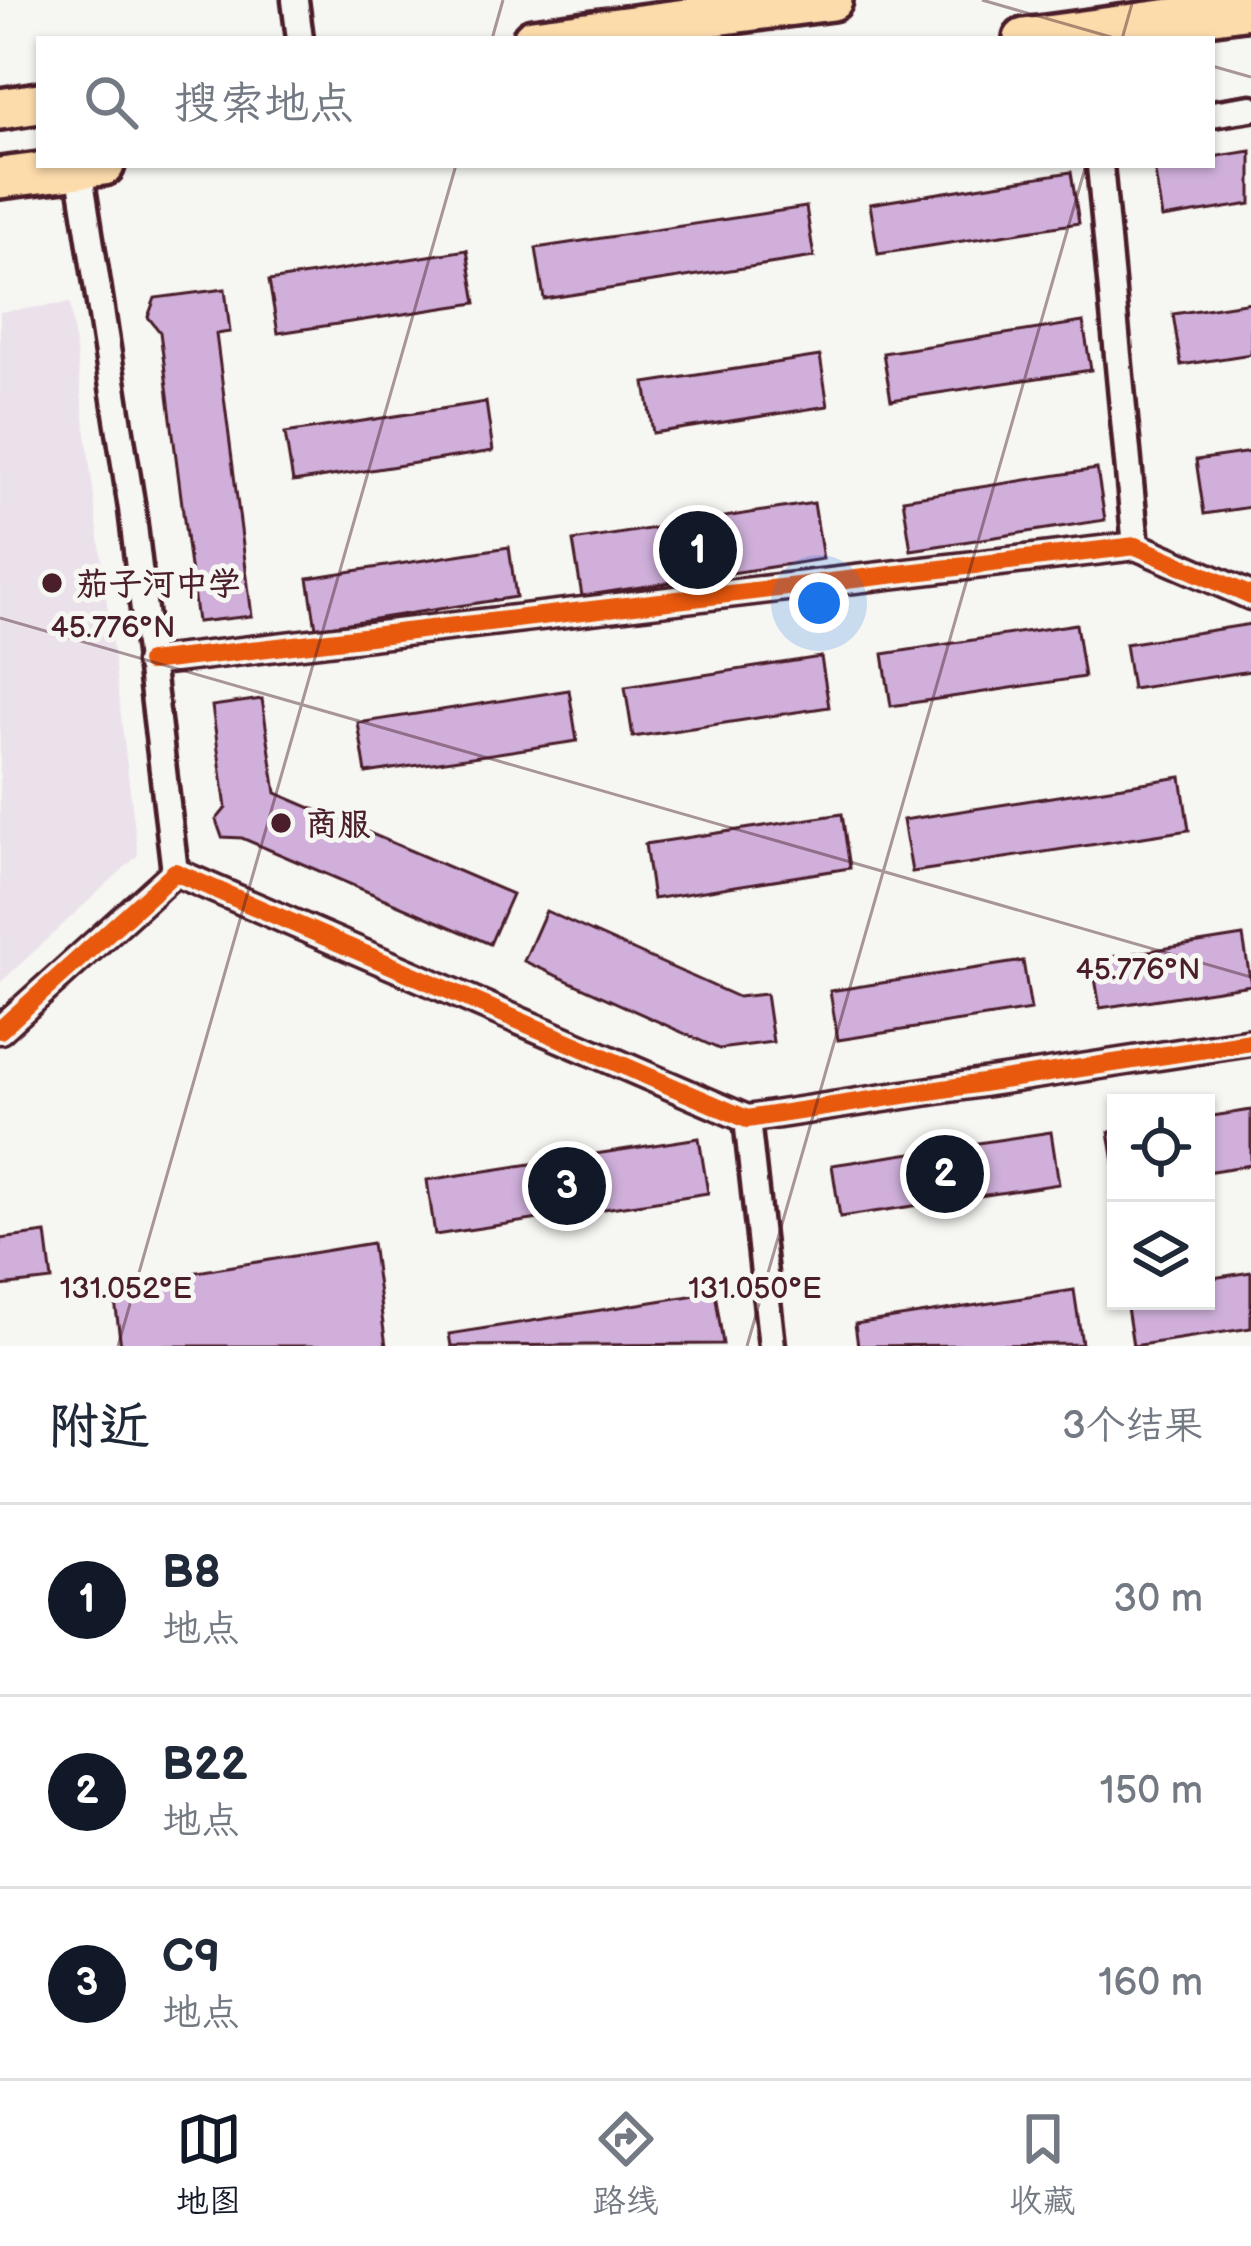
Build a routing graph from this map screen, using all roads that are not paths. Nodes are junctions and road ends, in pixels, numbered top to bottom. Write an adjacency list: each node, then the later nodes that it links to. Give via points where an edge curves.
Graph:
1 (295, 0): 4 (street)
2 (832, 0): 5 (main road)
3 (1251, 8): 6 (main road)
4 (299, 36)
5 (556, 36)
6 (1046, 36)
7 (36, 104): 9 (main road)
8 (1251, 108): 10 (street)
9 (0, 109)
10 (1215, 114)
11 (84, 168): 14 (main road)
12 (92, 168): 17 (street)
13 (1100, 168): 15 (street)
14 (0, 178)
15 (1136, 546): 16 (street); 17 (street)
16 (1251, 596)
17 (149, 662): 18 (street)
18 (175, 872): 19 (street); 21 (street)
19 (0, 1030)
20 (1251, 1042): 21 (street)
21 (747, 1119): 22 (street)
22 (772, 1346)

